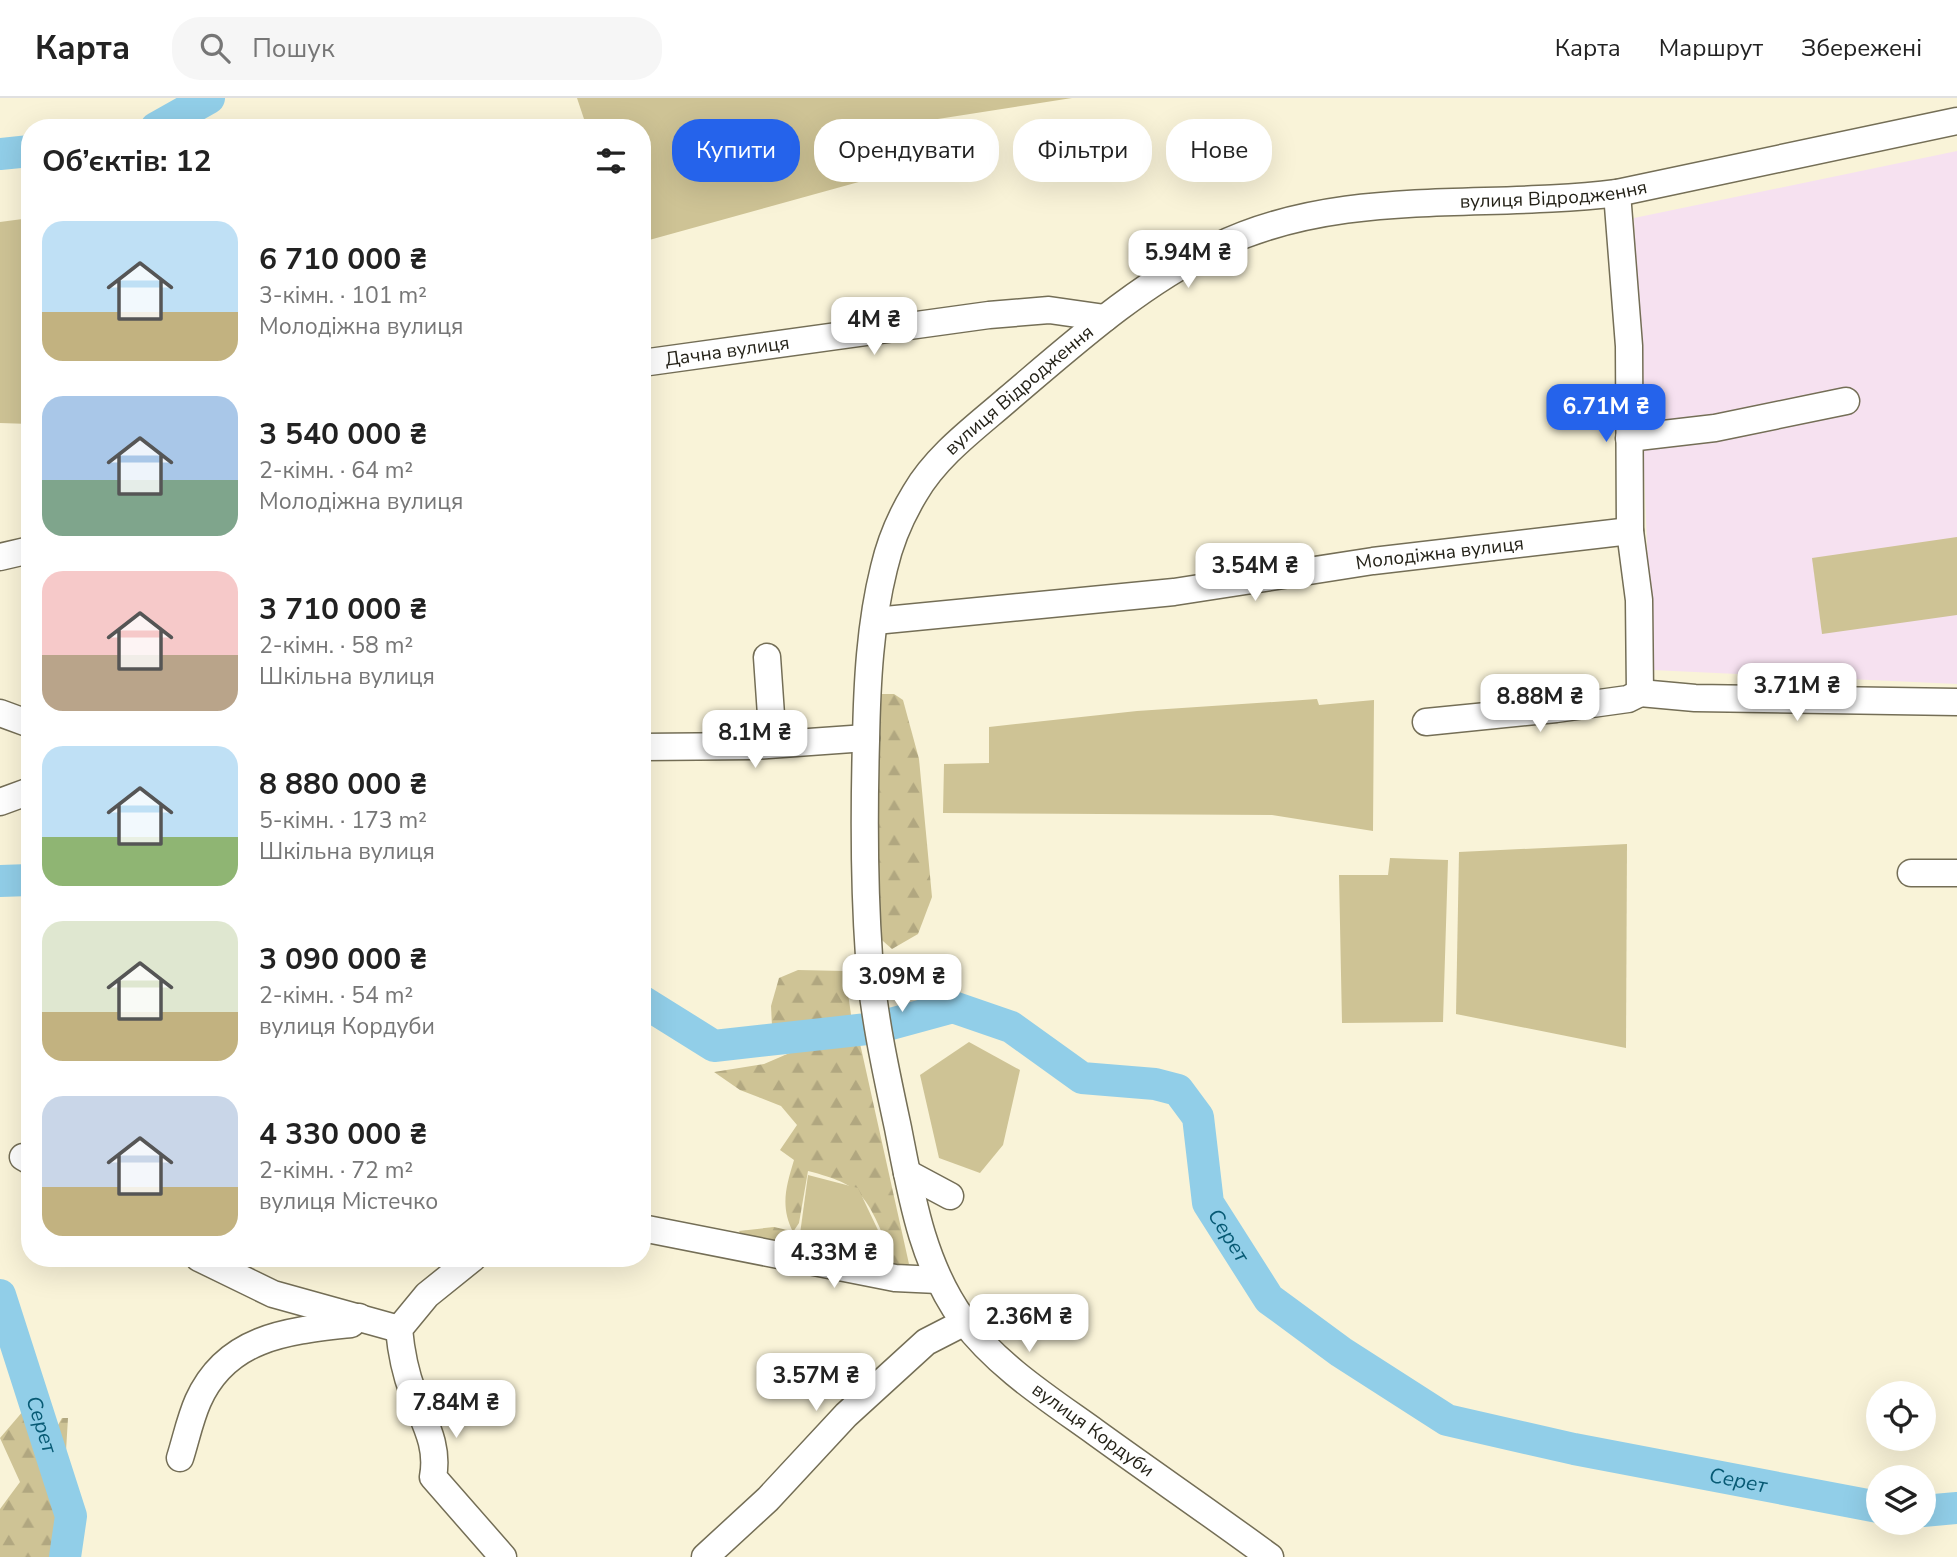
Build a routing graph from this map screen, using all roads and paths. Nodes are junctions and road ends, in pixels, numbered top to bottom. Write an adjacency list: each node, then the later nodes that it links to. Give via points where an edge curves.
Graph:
1 (1957, 121): 2 (street, вулиця Відродження)
2 (1617, 193): 3 (street, вулиця Відродження, via 1336,210 1275,224 1216,246); 6 (street, via 1629,346)
3 (1105, 318): 4 (street, Дачна вулиця, via 1049,310 989,315); 10 (street, вулиця Відродження, via 956,444 918,488 890,549)
4 (651, 362)
5 (1846, 401): 6 (street, via 1715,428)
6 (1629, 438): 7 (street)
7 (1630, 531): 10 (street, Молодіжна вулиця, via 1373,561 1174,592); 12 (street, via 1639,600)
8 (21, 552): 9 (street)
9 (0, 557)
10 (876, 621): 17 (street, вулиця Відродження, via 867,679)
11 (767, 657): 18 (street)
12 (1640, 693): 13 (street); 16 (street, via 1628,699 1556,709)
13 (1957, 702)
14 (0, 713): 15 (street)
15 (21, 721)
16 (1426, 722)
17 (866, 738): 18 (street); 24 (street, вулиця Відродження, via 869,959)
18 (773, 744): 19 (street)
19 (651, 747)
20 (21, 794): 21 (street)
21 (0, 802)
22 (1911, 873): 23 (street)
23 (1957, 873)
24 (887, 1076): 25 (street, вулиця Кордуби)
25 (907, 1173): 26 (street); 30 (street, вулиця Кордуби)
26 (950, 1196)
27 (651, 1230): 30 (street, via 895,1278)
28 (218, 1267): 31 (street, via 273,1294)
29 (462, 1267): 33 (street, via 427,1295)
30 (938, 1280): 32 (street, вулиця Кордуби)
31 (359, 1317): 33 (street); 34 (street, via 351,1324 278,1333 218,1368 198,1401)
32 (965, 1322): 36 (street, via 926,1342); 37 (street, вулиця Кордуби, via 999,1360 1051,1401)
33 (399, 1329): 35 (street, via 412,1392 432,1437 433,1477)
34 (180, 1458)
35 (503, 1557)
36 (705, 1557)
37 (1270, 1557)

